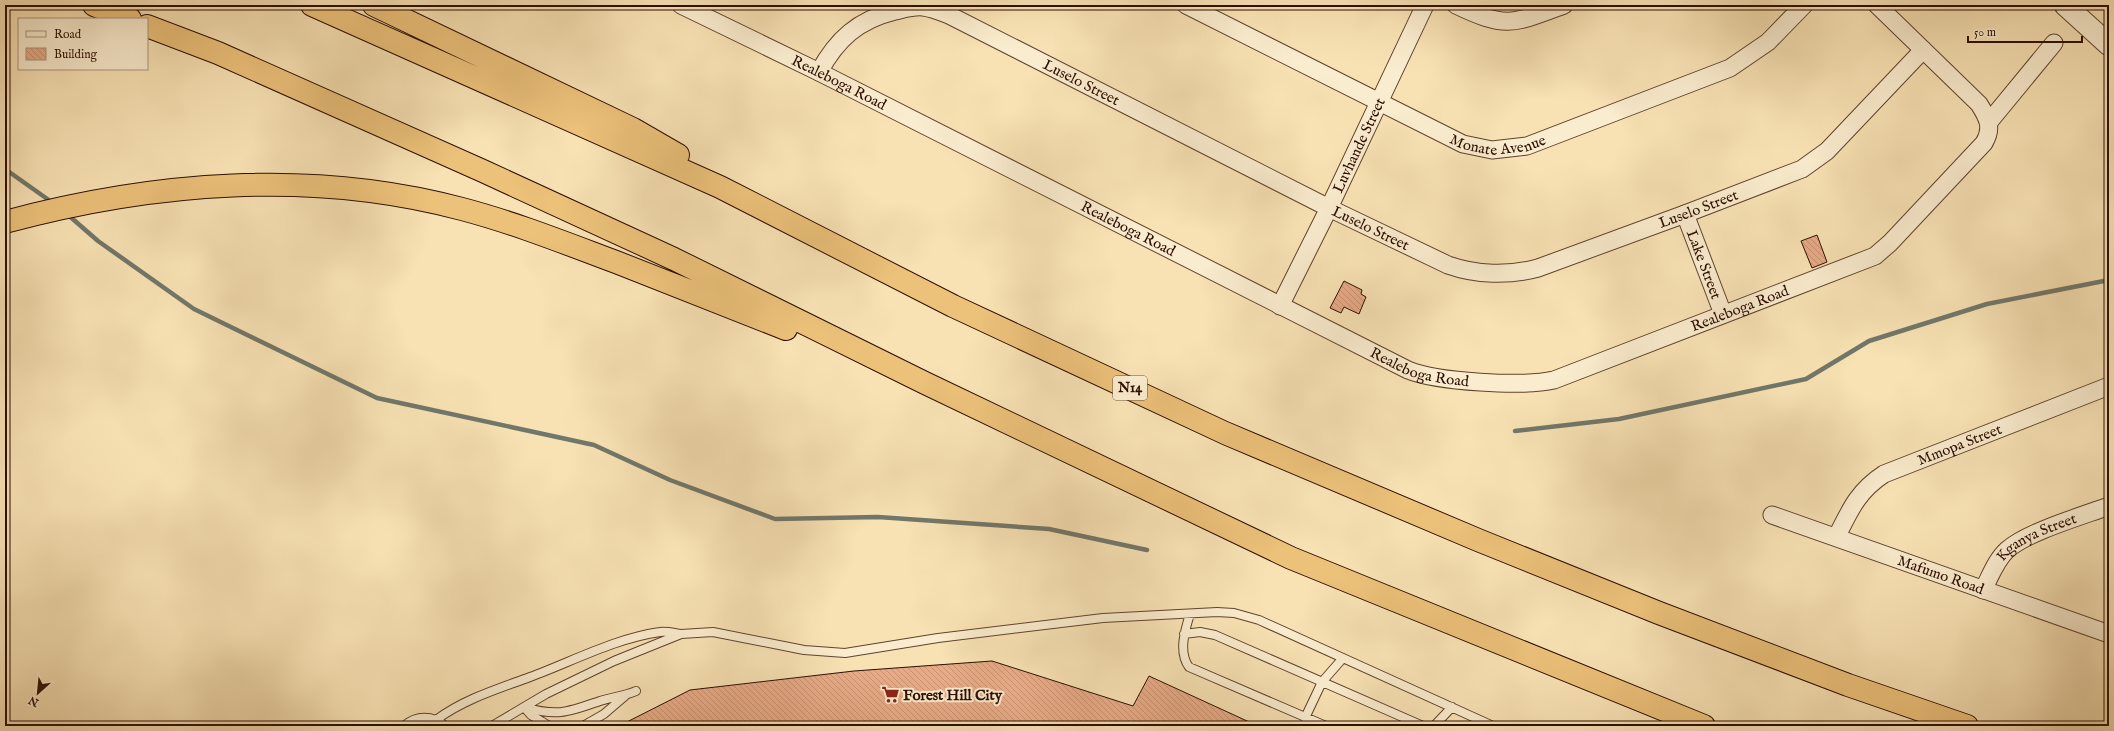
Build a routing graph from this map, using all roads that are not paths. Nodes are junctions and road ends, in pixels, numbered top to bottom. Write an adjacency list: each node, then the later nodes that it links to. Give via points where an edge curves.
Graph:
1 (94, 5): 12 (highway)
2 (312, 5): 20 (highway, N14)
3 (374, 5): 20 (highway, via 633,129 674,152)
4 (681, 5): 17 (street, Realeboga Road)
5 (1186, 5): 18 (street, Monate Avenue)
6 (1425, 5): 18 (street, Luvhande Street)
7 (1456, 5): 8 (street, via 1482,17 1501,22 1526,19)
8 (1564, 5)
9 (1804, 5): 18 (street, Monate Avenue, via 1768,42 1730,68 1527,146 1492,150 1463,144)
10 (1877, 5): 16 (street)
11 (2065, 5): 15 (street)
12 (127, 18)
13 (148, 26): 26 (highway, via 225,56 483,170 674,259)
14 (2054, 43): 19 (street)
15 (2109, 45)
16 (1923, 50): 19 (street, via 1979,104); 22 (street, Luselo Street, via 1827,151 1802,169)
17 (819, 72): 21 (street, Luselo Street, via 837,43 861,24 878,16 908,8 934,10 949,15); 24 (street, Realeboga Road)
18 (1379, 101): 21 (street, Luvhande Street)
19 (1989, 122): 25 (street, Realeboga Road, via 1984,143 1880,252 1865,261)
20 (720, 187): 56 (highway, N14, via 953,306 1225,433 1659,613 1848,685)
21 (1329, 208): 22 (street, Luselo Street, via 1448,265 1459,269 1499,274 1538,268); 24 (street, Luvhande Street)
22 (1685, 214): 25 (street, Lake Street)
23 (5, 222): 26 (highway, via 126,195 198,187 270,184 398,196 461,209 526,228)
24 (1280, 306): 25 (street, Realeboga Road, via 1416,373 1441,378 1533,383 1554,380)
25 (1723, 314)
26 (924, 383): 55 (highway, via 1291,558)
27 (2109, 386): 30 (street, Mmopa Street, via 1884,474 1870,483 1860,494)
28 (2109, 506): 31 (street, Kganya Street, via 2016,544 2000,558)
29 (1772, 515): 30 (street, Mafumo Road)
30 (1837, 536): 31 (street, Mafumo Road)
31 (1983, 590): 35 (street, Mafumo Road)
32 (1190, 614): 34 (lane); 36 (lane, via 1103,618 938,638 845,653); 38 (lane, via 1217,612 1248,616)
33 (682, 634): 36 (lane, via 713,632); 42 (lane, via 614,661); 45 (lane, via 661,631 634,637 499,687 452,708)
34 (1184, 634): 39 (lane, via 1200,632 1215,635); 44 (lane, via 1185,658 1192,669)
35 (2109, 634)
36 (826, 652): 37 (lane)
37 (810, 658)
38 (1343, 658): 39 (lane); 43 (lane)
39 (1322, 682): 44 (lane); 52 (lane)
40 (636, 691): 41 (lane)
41 (628, 694): 42 (lane, via 560,713); 50 (lane, via 604,714)
42 (524, 707): 48 (lane); 49 (lane, via 531,715)
43 (1452, 707): 53 (lane); 54 (lane)
44 (1305, 718): 51 (lane)
45 (436, 720): 46 (lane, via 421,718); 47 (lane)
46 (404, 726)
47 (445, 726)
48 (492, 726)
49 (549, 726)
50 (583, 726)
51 (1326, 726)
52 (1423, 726)
53 (1434, 726)
54 (1493, 726)
55 (1704, 726)
56 (1967, 726)

